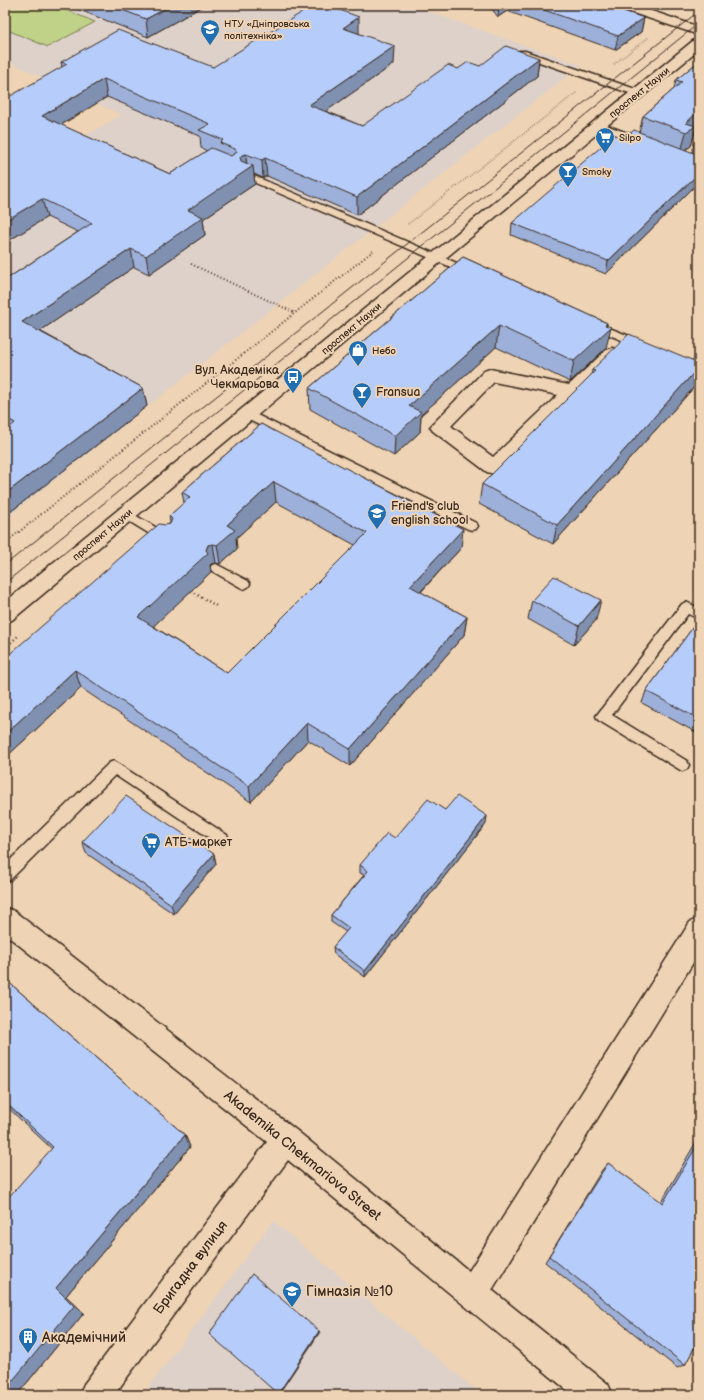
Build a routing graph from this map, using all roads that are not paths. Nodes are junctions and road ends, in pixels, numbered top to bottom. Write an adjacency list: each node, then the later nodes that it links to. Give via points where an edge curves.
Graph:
1 (622, 5): 2 (street)
2 (699, 31)
3 (699, 43): 5 (street, проспект Науки)
4 (518, 52): 5 (lane)
5 (638, 93): 6 (street, проспект Науки)
6 (598, 126): 7 (lane); 9 (street, проспект Науки)
7 (653, 146)
8 (247, 176): 9 (lane)
9 (436, 258): 10 (lane); 14 (street, проспект Науки)
10 (479, 276)
11 (585, 321): 12 (lane)
12 (628, 339): 13 (street)
13 (572, 392): 13 (street, via 494,467 439,427 490,375)
14 (247, 414): 15 (street, проспект Науки); 16 (lane)
15 (126, 514): 17 (lane); 20 (street, проспект Науки)
16 (472, 526)
17 (168, 539)
18 (216, 568): 19 (lane)
19 (244, 584)
20 (5, 614)
21 (699, 614): 22 (lane, via 686,607 603,716)
22 (682, 765)
23 (222, 839): 24 (lane, via 114,767)
24 (5, 875)
25 (5, 919): 27 (street, Akademika Chekmariova Street)
26 (699, 930): 28 (street)
27 (286, 1140): 28 (street, Akademika Chekmariova Street); 29 (street, Бригадна вулиця)
28 (473, 1293): 30 (street, Akademika Chekmariova Street)
29 (94, 1395)
30 (596, 1395)

